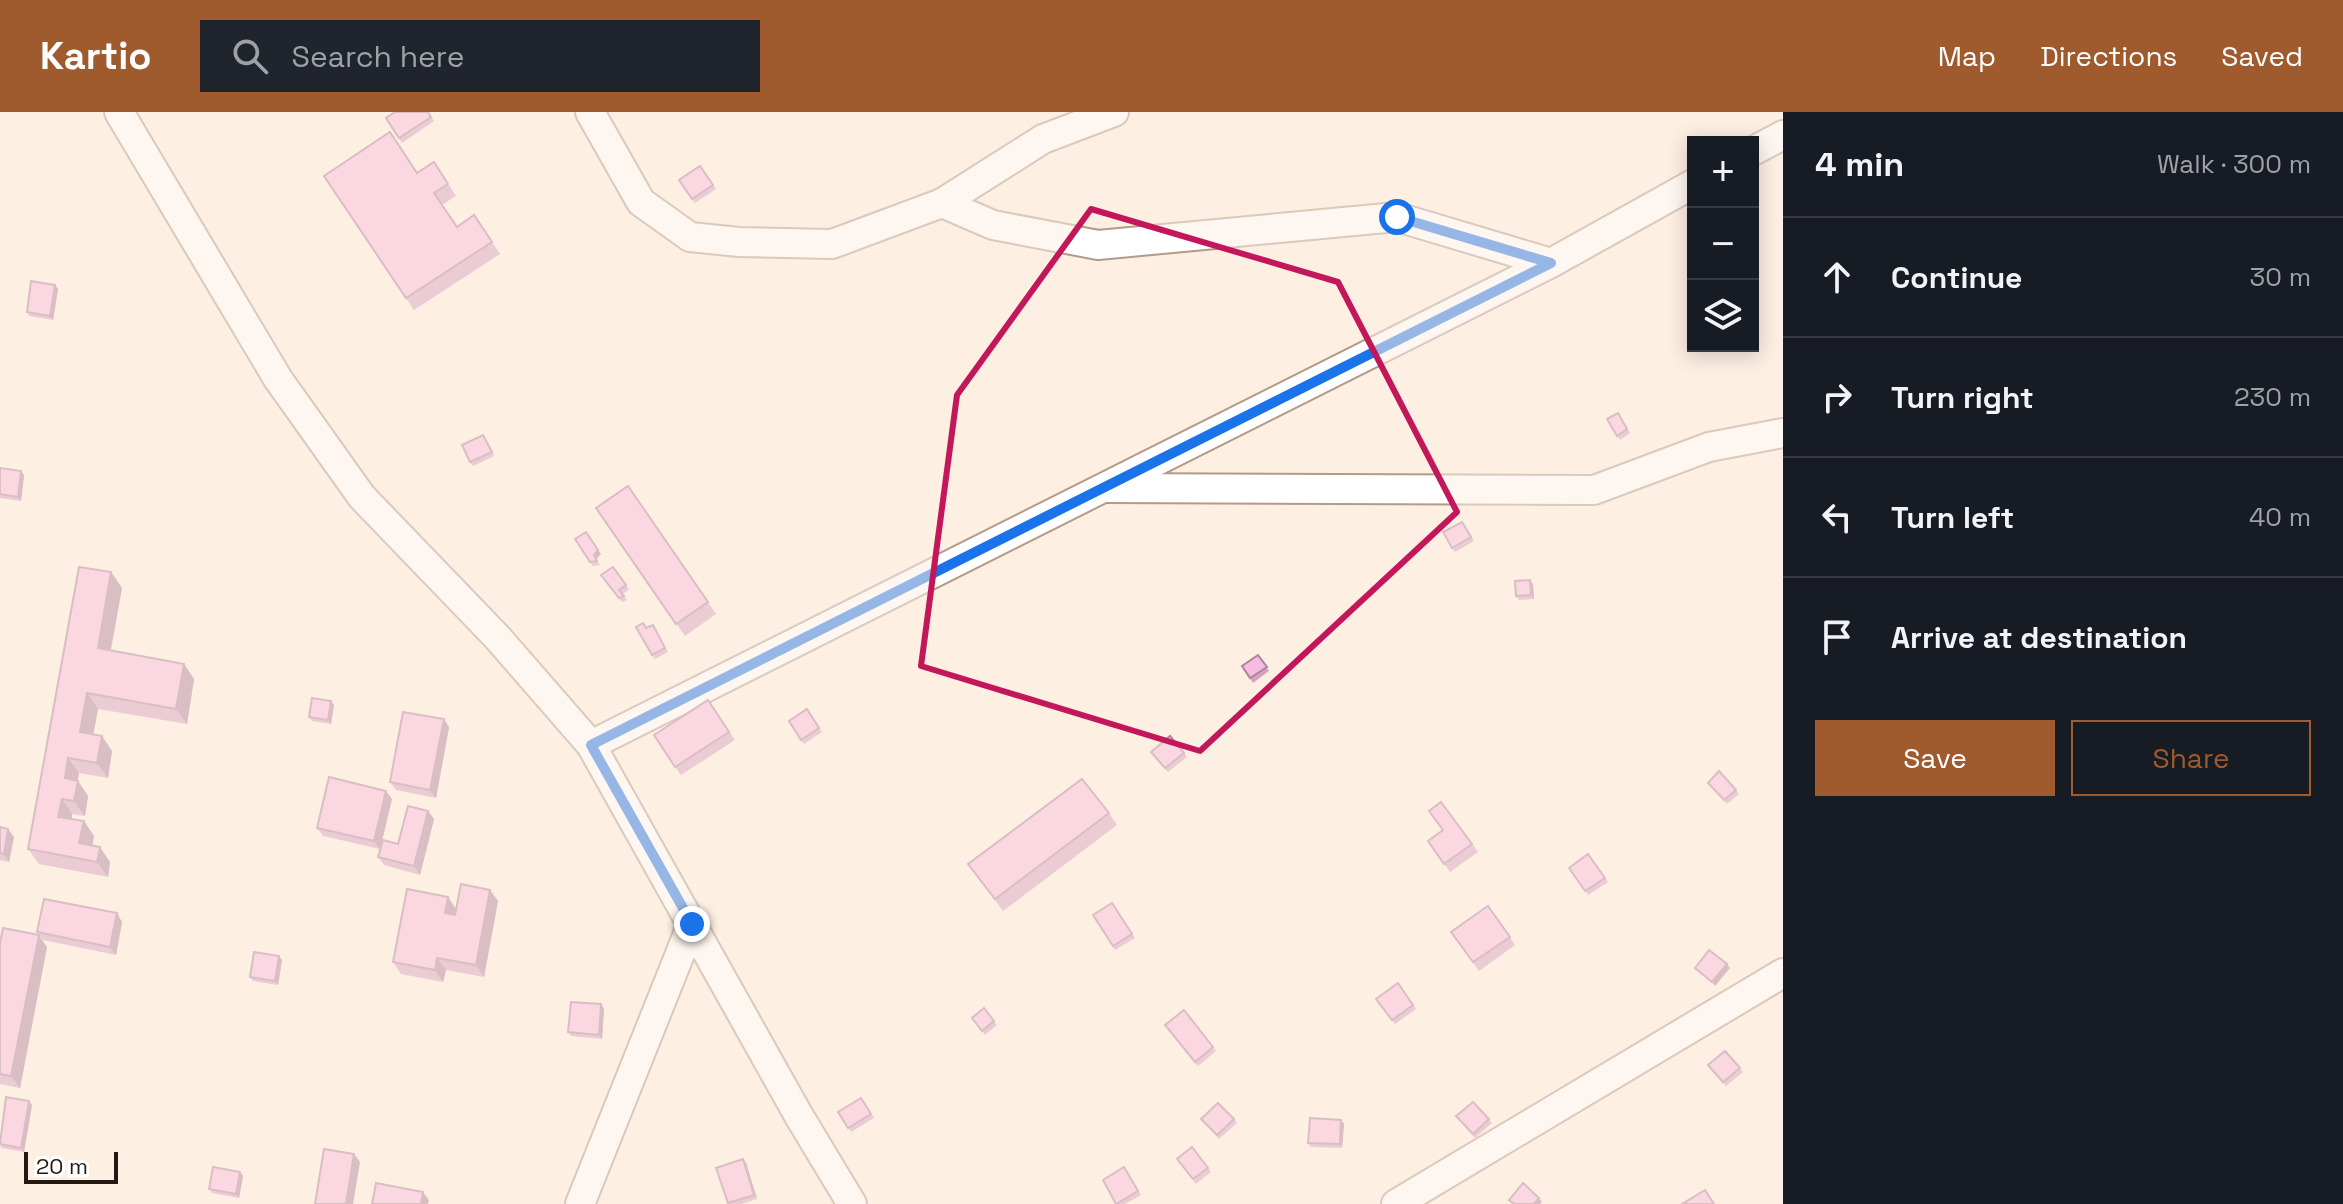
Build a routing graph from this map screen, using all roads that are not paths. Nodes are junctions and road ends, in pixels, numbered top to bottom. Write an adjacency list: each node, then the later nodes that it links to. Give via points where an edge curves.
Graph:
1 (119, 112): 11 (street, via 278,379 362,497 497,637)
2 (590, 112): 7 (street, via 641,202 690,237 832,244)
3 (1114, 112): 7 (street, via 1043,139)
4 (1783, 135): 5 (street)
5 (1759, 148)
6 (1687, 187): 8 (street)
7 (942, 203): 8 (street, via 993,225 1098,245 1397,217)
8 (1551, 263): 10 (street)
9 (1783, 433): 10 (street, via 1709,447 1594,490)
10 (1102, 488): 11 (street)
11 (591, 745): 12 (street)
12 (692, 924): 14 (street); 15 (street)
13 (1783, 973): 16 (street)
14 (580, 1204)
15 (852, 1204)
16 (1396, 1204)

